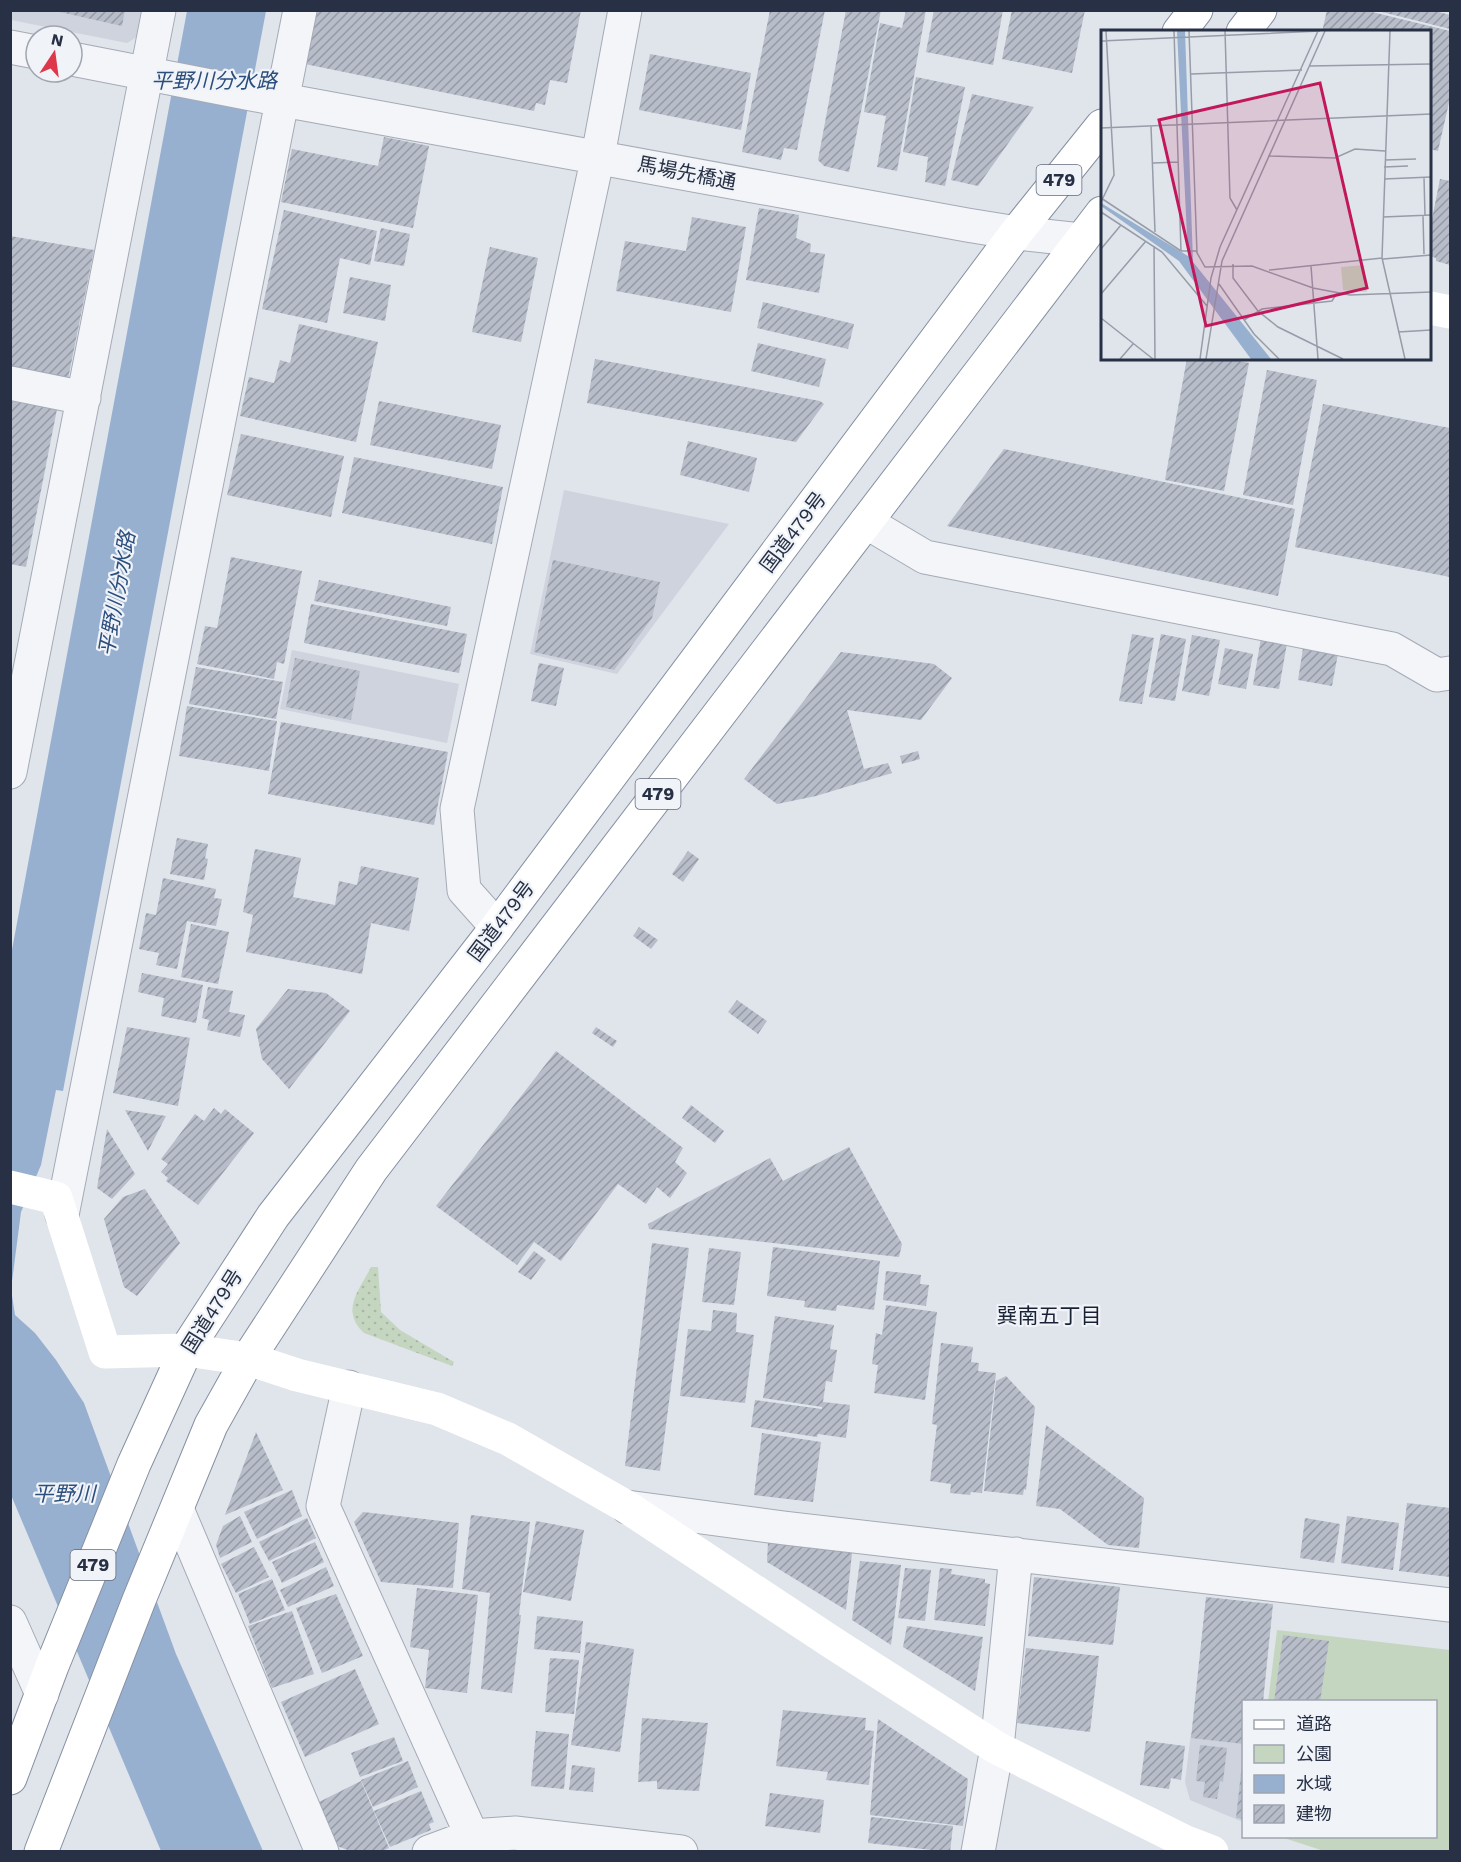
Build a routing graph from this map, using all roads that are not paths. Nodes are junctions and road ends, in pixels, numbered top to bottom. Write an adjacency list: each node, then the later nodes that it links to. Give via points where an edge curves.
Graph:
1 (159, 10): 9 (street)
2 (300, 10): 10 (street)
3 (625, 10): 12 (street)
4 (1196, 10): 6 (main road)
5 (1260, 10): 7 (main road)
6 (1181, 30)
7 (1245, 30)
8 (84, 61): 9 (street)
9 (147, 73): 10 (street, 馬場先橋通); 19 (street)
10 (278, 99): 12 (street, 馬場先橋通); 25 (street)
11 (1101, 127): 14 (main road, 国道479号 / 479)
12 (598, 156): 14 (street, 馬場先橋通); 23 (street, via 457,809 464,890)
13 (1101, 216): 15 (main road, 479)
14 (1016, 233): 15 (street, 馬場先橋通); 23 (main road, 国道479号 / 479)
15 (1092, 242): 20 (main road, 479)
16 (1431, 308): 17 (main road)
17 (1450, 312)
18 (10, 383): 19 (street)
19 (84, 398): 22 (street)
20 (866, 522): 21 (street, via 925,557 1392,649 1437,675); 27 (main road, 479, via 371,1170)
21 (1450, 673)
22 (10, 772)
23 (497, 927): 26 (main road, 国道479号 / 479, via 273,1215)
24 (10, 1187): 25 (main road)
25 (59, 1206): 26 (main road, via 105,1352)
26 (186, 1350): 27 (main road); 34 (main road, 国道479号 / 479, via 134,1464)
27 (248, 1359): 28 (main road); 30 (main road, 479, via 211,1425)
28 (349, 1387): 29 (main road, via 437,1409 508,1439); 37 (street, via 323,1506)
29 (627, 1507): 31 (street); 35 (main road)
30 (177, 1509): 39 (main road, 479); 40 (street)
31 (1016, 1554): 32 (street); 35 (street)
32 (1450, 1605)
33 (10, 1622): 34 (street)
34 (47, 1680): 36 (main road, 国道479号 / 479)
35 (998, 1748): 38 (main road); 43 (street)
36 (10, 1778)
37 (478, 1844): 41 (street); 42 (street, via 515,1833)
38 (1192, 1848)
39 (41, 1851)
40 (322, 1851)
41 (429, 1851)
42 (681, 1851)
43 (978, 1851)

